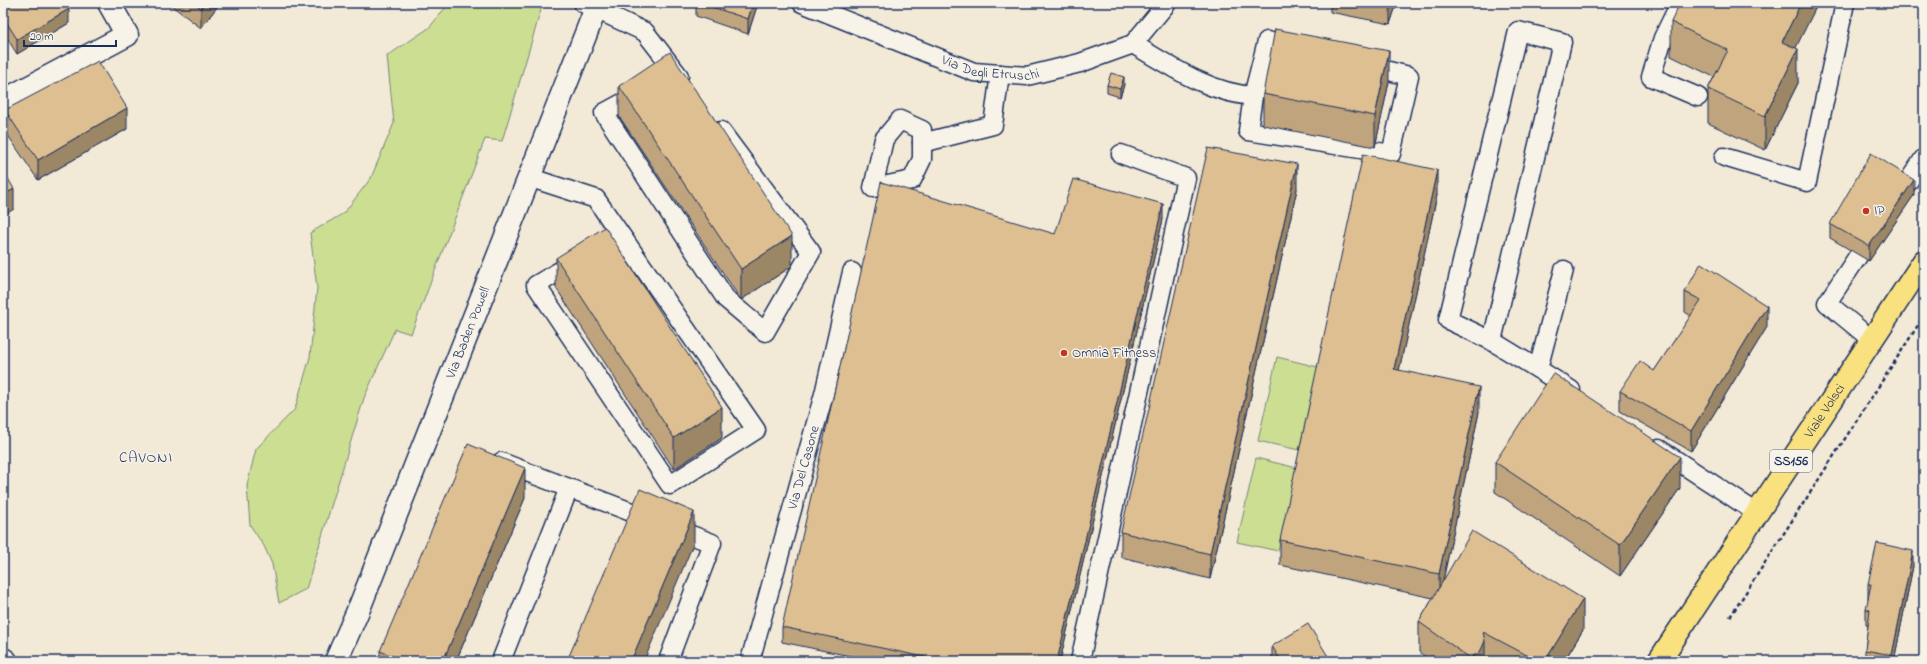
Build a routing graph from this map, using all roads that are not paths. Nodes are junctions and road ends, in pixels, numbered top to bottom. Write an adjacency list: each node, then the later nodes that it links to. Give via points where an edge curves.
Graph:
1 (109, 3): 13 (street, via 126,35)
2 (802, 3): 8 (lane, Via Degli Etruschi, via 974,72)
3 (1167, 3): 7 (lane)
4 (1680, 3): 12 (lane, via 1663,38 1651,76)
5 (1845, 3): 17 (lane, via 1807,182)
6 (592, 5): 9 (lane, via 646,32); 19 (street, Via Baden Powell)
7 (1133, 44): 8 (lane, Via Degli Etruschi, via 1080,63 1027,76); 11 (lane, via 1185,76 1237,95)
8 (1000, 74): 15 (lane, via 993,125)
9 (663, 80): 10 (lane); 14 (lane, via 604,113 726,299 765,332 811,252)
10 (690, 91)
11 (1253, 96): 11 (lane, via 1267,41 1409,76 1390,154 1248,131)
12 (1698, 97)
13 (3, 101)
14 (709, 116)
15 (922, 143)
16 (1121, 154): 38 (lane, via 1186,178)
17 (1724, 157)
18 (1924, 158): 24 (lane, via 1826,303)
19 (528, 177): 20 (lane, via 596,199); 34 (street, Via Baden Powell, via 360,606)
20 (620, 235): 20 (lane, via 756,430 670,485 536,285)
21 (1924, 261): 24 (main road, Viale Volsci / SS156)
22 (1564, 270): 26 (lane)
23 (852, 272): 37 (lane, Via Del Casone, via 824,394)
24 (1872, 340): 31 (main road, Viale Volsci / SS156)
25 (1492, 341): 25 (lane, via 1562,42 1518,31 1448,320); 26 (lane)
26 (1538, 369): 27 (lane)
27 (1585, 399)
28 (1644, 439): 31 (lane)
29 (483, 455): 30 (lane)
30 (569, 488): 35 (lane); 36 (lane, via 712,543)
31 (1757, 513): 39 (main road, Viale Volsci / SS156)
32 (3, 659): 33 (street)
33 (6, 661)
34 (336, 661)
35 (501, 661)
36 (668, 661)
37 (750, 661)
38 (1080, 661)
39 (1659, 661)

